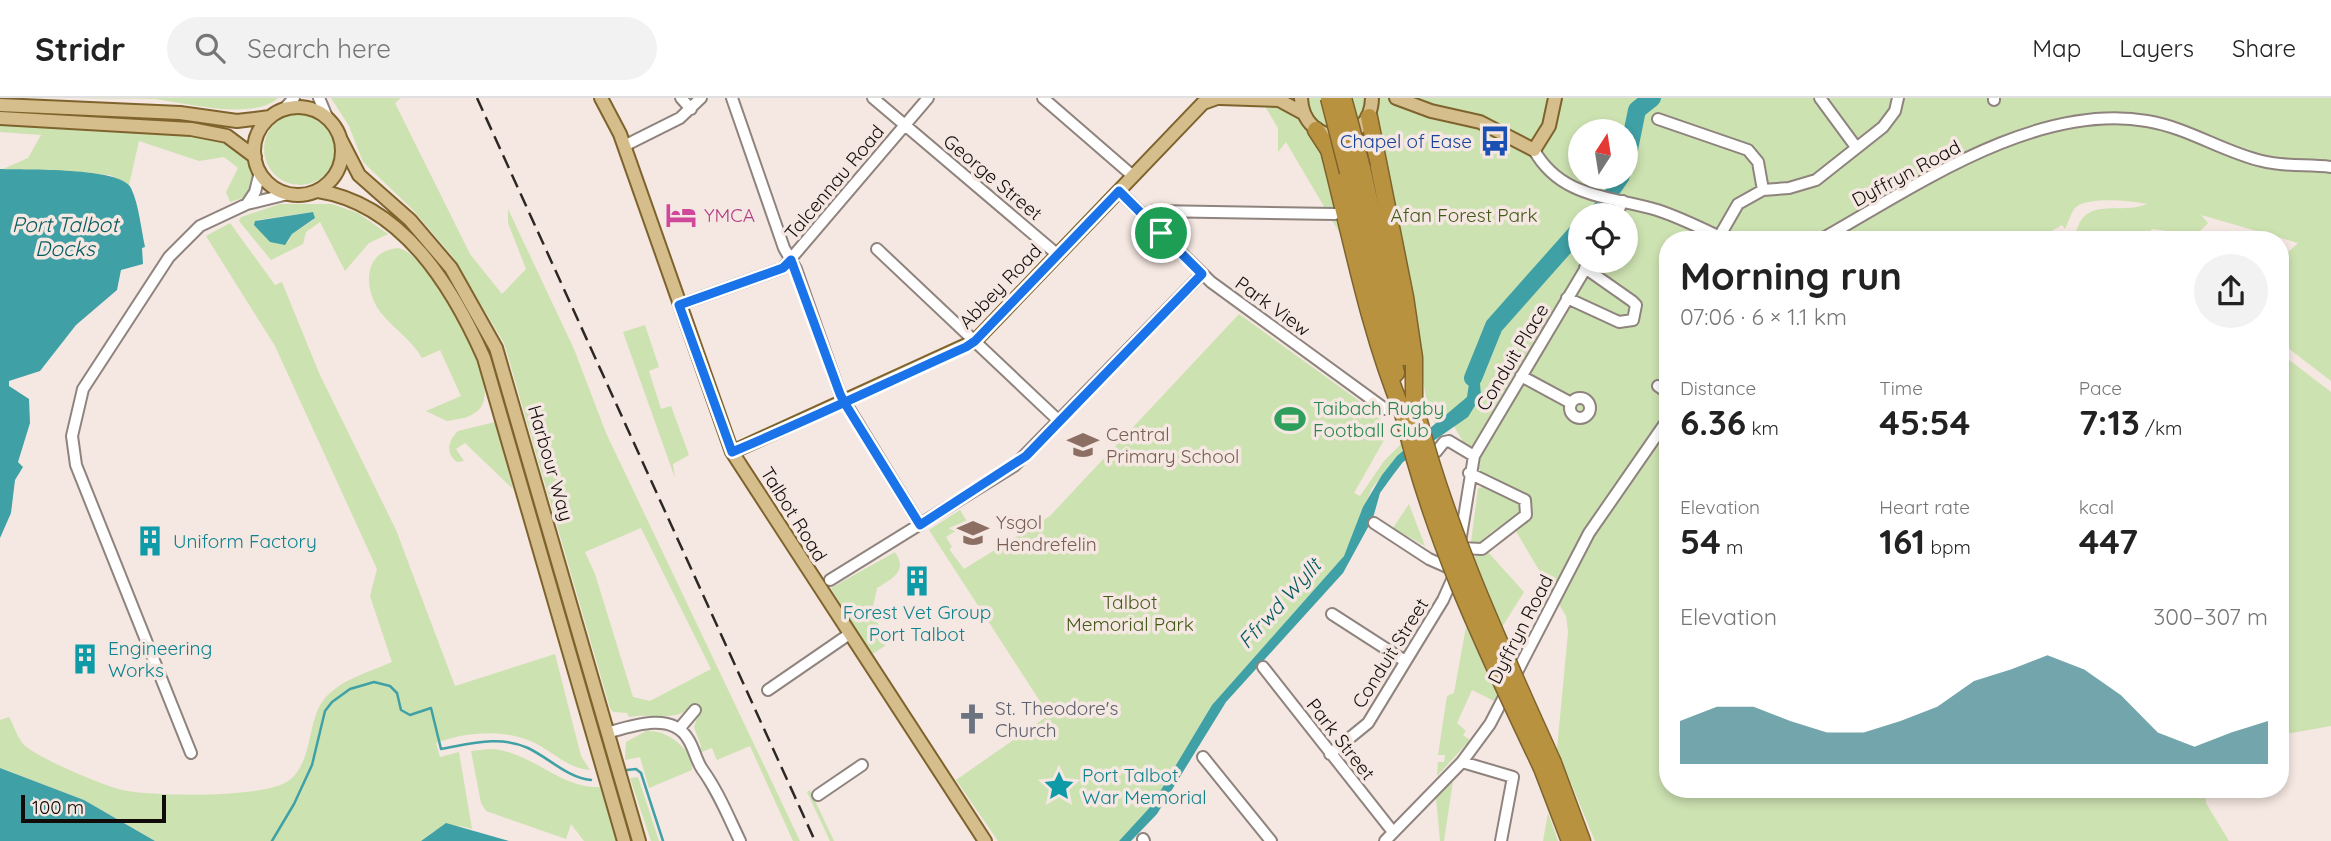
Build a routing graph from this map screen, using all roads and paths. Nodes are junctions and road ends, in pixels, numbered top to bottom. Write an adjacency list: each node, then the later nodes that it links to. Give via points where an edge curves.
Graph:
1 (294, 98): 23 (street)
2 (319, 98): 26 (street)
3 (601, 98): 32 (main road, Talbot Road)
4 (681, 98): 22 (street)
5 (701, 98): 22 (street)
6 (732, 98): 53 (street)
7 (873, 98): 29 (street, George Street)
8 (928, 98): 29 (street, Talcennau Road)
9 (1043, 98): 39 (street)
10 (1211, 98): 11 (main road); 39 (main road, Abbey Road)
11 (1219, 98): 18 (main road)
12 (1301, 98): 24 (main road)
13 (1328, 98): 37 (highway, bridge)
14 (1343, 98): 37 (highway, bridge)
15 (1555, 98): 34 (main road, via 1549,125)
16 (1820, 98): 33 (street)
17 (1898, 98): 33 (street, via 1883,127)
18 (1280, 99): 24 (main road)
19 (1399, 99): 21 (main road); 34 (main road, via 1480,122)
20 (0, 105): 25 (main road, via 180,113 237,121)
21 (1371, 108): 30 (main road, via 1355,131 1344,136); 63 (highway, via 1414,358)
22 (691, 109): 32 (street)
23 (284, 110): 25 (main road); 26 (main road, via 302,107)
24 (1303, 113): 30 (main road)
25 (270, 117): 35 (main road, via 257,135)
26 (327, 117): 31 (main road)
27 (0, 118): 35 (main road, via 211,132 238,142)
28 (1658, 119): 40 (street, via 1695,126 1748,150 1758,162)
29 (905, 125): 52 (street, George Street); 53 (street, Talcennau Road)
30 (1316, 130): 63 (highway, via 1329,150 1385,370)
31 (341, 140): 41 (main road, via 340,165); 83 (main road, Harbour Way, via 359,175 410,220 451,268 496,348)
32 (624, 146): 58 (main road, Talbot Road)
33 (1856, 147): 40 (street, via 1816,180)
34 (1534, 150): 44 (street, via 1562,183)
35 (255, 157): 38 (main road)
36 (2331, 167): 50 (street, Dyffryn Road, via 2263,162 2196,134 2146,121 2121,119 2049,127 1956,164)
37 (1355, 170): 63 (highway)
38 (260, 172): 43 (main road, via 272,186); 45 (street)
39 (1133, 176): 42 (main road, Abbey Road)
40 (1763, 190): 49 (street, via 1731,211)
41 (318, 191): 43 (main road); 92 (main road, Harbour Way, via 359,201 397,229 446,284 475,338)
42 (1119, 191): 47 (street, Park View); 52 (main road, Abbey Road)
43 (288, 194): 45 (street)
44 (1619, 201): 48 (street, via 1660,211)
45 (247, 204): 84 (street, via 194,229 169,257 86,384 74,428 76,465)
46 (1335, 214): 47 (street, via 1154,211)
47 (1146, 217): 56 (street, Park View)
48 (1706, 231)
49 (1724, 231)
50 (1836, 231)
51 (877, 249): 59 (street)
52 (1058, 255): 59 (main road, Abbey Road)
53 (791, 260): 58 (street, Talcennau Road, via 783,268); 61 (street)
54 (1583, 273): 57 (street, Conduit Place)
55 (1598, 273): 57 (street, via 1636,305 1633,320 1619,322)
56 (1202, 274): 64 (street, Park View); 65 (street)
57 (1567, 298): 60 (street, Conduit Place)
58 (679, 305): 67 (main road, Talbot Road)
59 (975, 341): 61 (main road, Abbey Road); 65 (street)
60 (1521, 376): 62 (street); 69 (street, Conduit Place)
61 (844, 402): 67 (main road, Abbey Road); 72 (street)
62 (1571, 403)
63 (1411, 407): 89 (highway, bridge, via 1455,539)
64 (1385, 409)
65 (1058, 420): 72 (street, via 1014,466)
66 (1659, 432): 87 (street, Dyffryn Road, via 1589,533 1497,713)
67 (732, 452): 77 (main road, Talbot Road)
68 (1436, 453): 69 (street, via 1449,441)
69 (1474, 456): 70 (street, Conduit Place)
70 (1469, 473): 73 (street, Conduit Place); 73 (street, via 1517,494 1525,500 1527,515 1482,549)
71 (1374, 523): 74 (street)
72 (920, 525): 75 (street)
73 (1460, 553): 74 (street, Conduit Street)
74 (1456, 571): 78 (street, Conduit Street)
75 (830, 580)
76 (1332, 614): 78 (street)
77 (848, 635): 80 (street); 95 (main road, Talbot Road)
78 (1405, 662): 85 (street, Conduit Street, via 1368,723)
79 (1263, 667): 85 (street, Park Street)
80 (768, 690)
81 (695, 710): 82 (street)
82 (679, 729): 83 (street, via 650,722); 94 (street, via 711,779)
83 (607, 733): 93 (main road, Harbour Way)
84 (191, 753)
85 (1330, 754): 91 (street, Park Street)
86 (1203, 757): 96 (street)
87 (1462, 762): 91 (street, Dyffryn Road); 98 (street, via 1513,777)
88 (862, 765): 90 (street)
89 (1547, 766): 99 (highway); 100 (highway)
90 (818, 794)
91 (1393, 832): 97 (street, Dyffryn Road)
92 (624, 841)
93 (639, 841)
94 (740, 841)
95 (985, 841)
96 (1271, 841)
97 (1385, 841)
98 (1501, 841)
99 (1570, 841)
100 (1582, 841)

